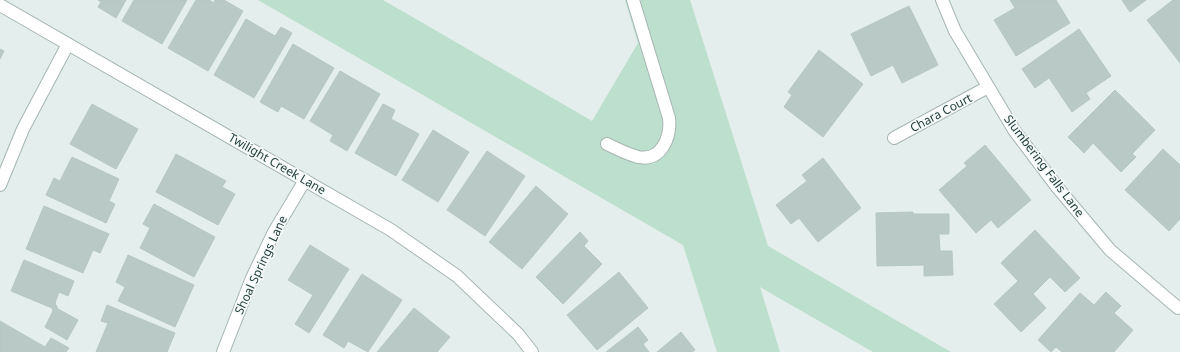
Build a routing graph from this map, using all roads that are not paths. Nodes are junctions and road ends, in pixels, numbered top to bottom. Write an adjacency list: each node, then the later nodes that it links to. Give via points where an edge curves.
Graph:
1 (633, 0): 7 (street, via 669,118 670,130 661,150 651,156 640,157)
2 (942, 0): 5 (street, Slumbering Falls Lane, via 955,31)
3 (0, 5): 4 (street, Twilight Creek Lane)
4 (68, 44): 8 (street, Twilight Creek Lane); 9 (street, via 23,129)
5 (988, 87): 6 (street, Chara Court); 10 (street, Slumbering Falls Lane, via 1014,130 1057,187 1110,250)
6 (894, 138)
7 (607, 144)
8 (305, 180): 11 (street, Shoal Springs Lane, via 274,232 255,271); 12 (street, Twilight Creek Lane, via 391,230 457,276 518,334)
9 (0, 185)
10 (1178, 308)
11 (223, 352)
12 (532, 352)

